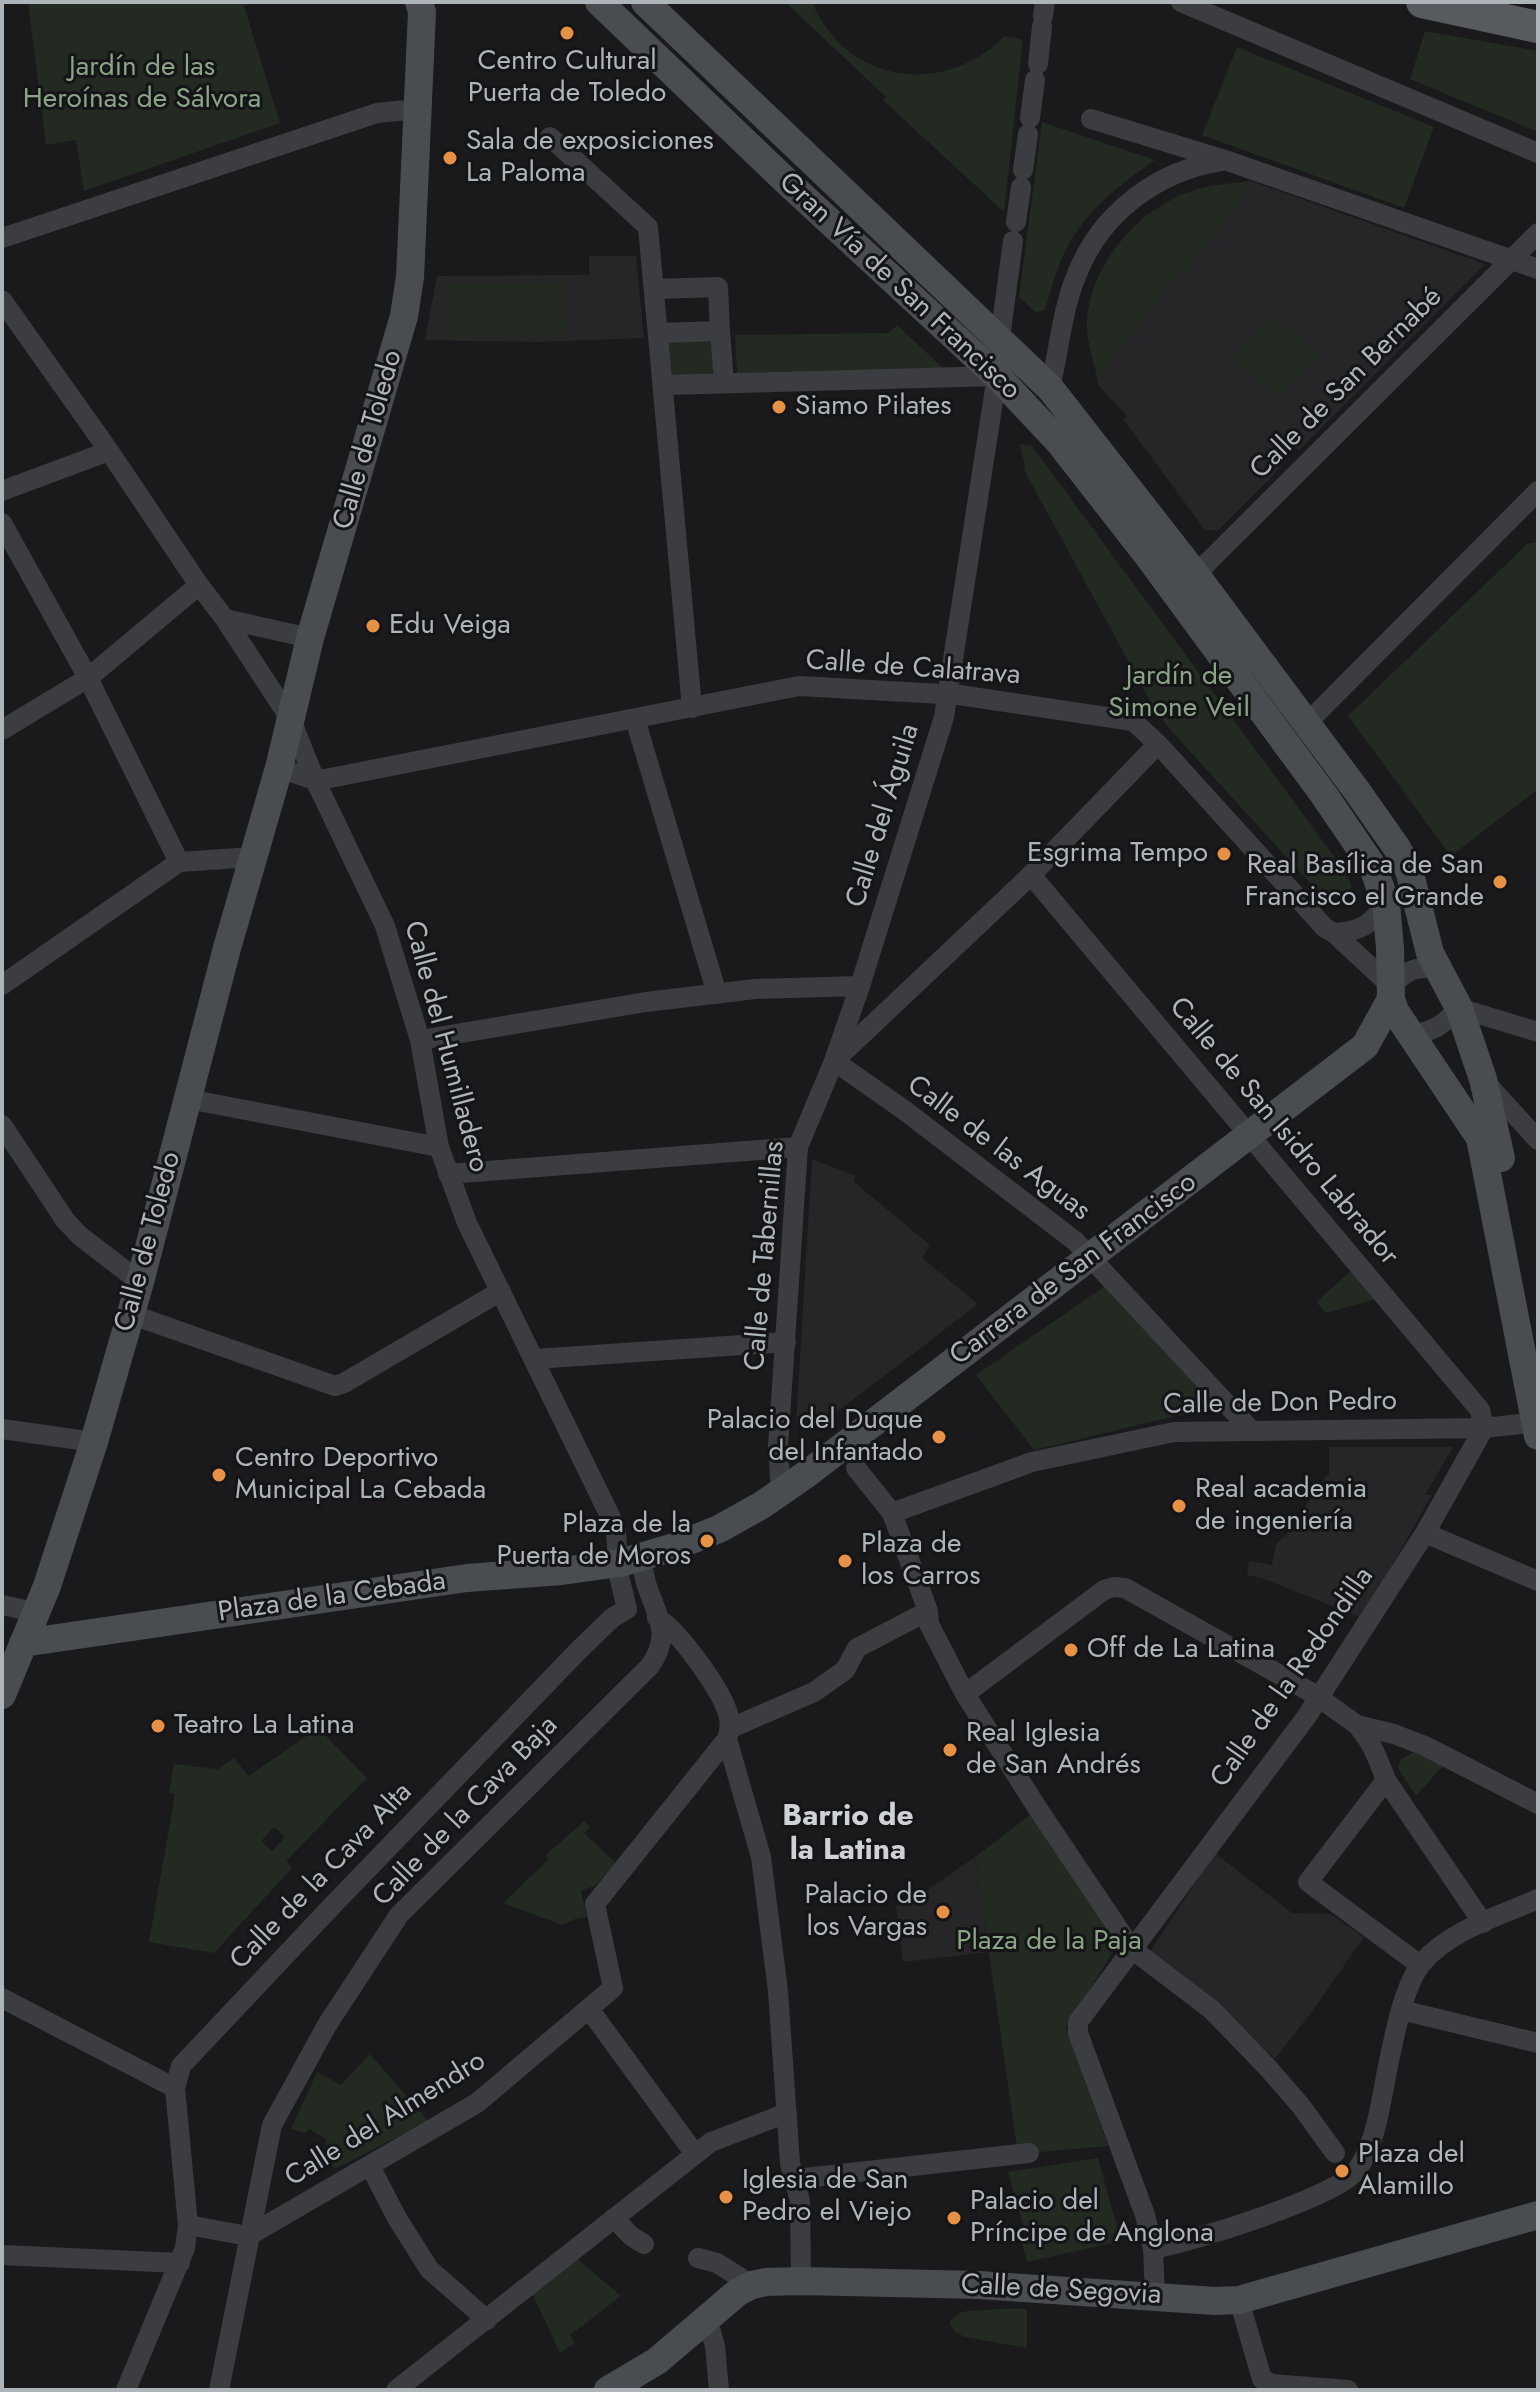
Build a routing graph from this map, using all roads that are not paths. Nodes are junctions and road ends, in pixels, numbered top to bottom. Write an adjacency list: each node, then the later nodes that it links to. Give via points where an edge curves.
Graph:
1 (599, 2): 22 (street, Gran Vía de San Francisco)
2 (645, 2): 21 (street, Gran Vía de San Francisco)
3 (1181, 2): 11 (street)
4 (1422, 2): 7 (main road)
5 (423, 5): 8 (street, Calle de Toledo)
6 (1043, 15): 21 (street)
7 (1538, 27)
8 (417, 109): 14 (street, via 377,113); 34 (street, Calle de Toledo, via 404,316)
9 (1091, 119): 12 (street)
10 (550, 137): 17 (street, via 648,227)
11 (1538, 153)
12 (1225, 160): 15 (street); 25 (street, via 1185,169 1140,193 1093,241 1069,297)
13 (1538, 233): 15 (street, Calle de San Bernabé)
14 (2, 238)
15 (1512, 258): 16 (street); 30 (street, Calle de San Bernabé)
16 (1538, 269)
17 (654, 289): 19 (street, via 718,287); 20 (street)
18 (2, 300): 26 (street, Calle del Humilladero)
19 (720, 331): 20 (street); 23 (street)
20 (659, 333): 24 (street)
21 (1000, 338): 25 (street, Gran Vía de San Francisco)
22 (997, 376): 23 (street); 32 (street, Gran Vía de San Francisco, via 1059,442); 36 (street, Calle del Águila)
23 (724, 383): 24 (street)
24 (664, 385): 37 (street)
25 (1050, 388): 30 (street, Gran Vía de San Francisco)
26 (109, 451): 27 (street); 31 (street, Calle del Humilladero)
27 (2, 491)
28 (1538, 491): 40 (street)
29 (2, 523): 35 (street)
30 (1196, 575): 32 (street); 40 (street, Gran Vía de San Francisco)
31 (199, 585): 33 (street, Calle del Humilladero); 35 (street)
32 (1176, 594): 48 (street, Gran Vía de San Francisco, via 1333,807 1373,867)
33 (225, 619): 34 (street); 39 (street, Calle del Humilladero)
34 (310, 638): 39 (street, Calle de Toledo)
35 (88, 678): 41 (street); 46 (street)
36 (947, 694): 37 (street, Calle de Calatrava, via 799,686); 42 (street, Calle de Calatrava, via 1133,721); 52 (street, Calle del Águila)
37 (692, 708): 38 (street, Calle de Calatrava)
38 (635, 719): 44 (street, Calle de Calatrava); 54 (street)
39 (291, 720): 43 (street, Calle de Toledo); 44 (street, Calle del Humilladero)
40 (1306, 724): 50 (street, Gran Vía de San Francisco, via 1409,870)
41 (2, 730)
42 (1158, 744): 47 (street); 49 (street, Calle de Calatrava)
43 (279, 768): 44 (street, Calle de Calatrava); 45 (street, Calle de Toledo)
44 (315, 780): 58 (street, Calle del Humilladero, via 385,926)
45 (253, 857): 46 (street); 62 (street, Calle de Toledo)
46 (179, 862): 51 (street)
47 (1031, 875): 60 (street); 64 (street, Calle de San Isidro Labrador)
48 (1386, 904): 49 (street, via 1372,923); 53 (street, Gran Vía de San Francisco)
49 (1334, 933): 53 (street, Calle de Calatrava)
50 (1437, 968): 53 (street, via 1406,971); 55 (street)
51 (2, 985)
52 (860, 986): 54 (street); 60 (street, Calle de Tabernillas)
53 (1391, 993): 57 (street); 59 (street, Carrera de San Francisco)
54 (717, 994): 58 (street)
55 (1459, 1008): 56 (street); 57 (street, via 1438,1028); 61 (street)
56 (1538, 1032)
57 (1410, 1033): 59 (street, Carrera de San Francisco); 65 (street)
58 (420, 1040): 67 (street, Calle del Humilladero)
59 (1365, 1046): 64 (street, Carrera de San Francisco)
60 (834, 1061): 68 (street, Calle de Tabernillas); 70 (street, Calle de las Aguas)
61 (1483, 1079): 65 (street); 66 (street)
62 (188, 1099): 67 (street); 71 (street, Calle de Toledo)
63 (2, 1125): 71 (street, via 65,1220)
64 (1249, 1136): 70 (street, Carrera de San Francisco); 78 (street, Calle de San Isidro Labrador, via 1480,1410)
65 (1488, 1136): 75 (street); 77 (street)
66 (1538, 1140)
67 (439, 1147): 69 (street, Calle del Humilladero)
68 (798, 1147): 69 (street); 74 (street, Calle de Tabernillas)
69 (448, 1174): 72 (street, Calle del Humilladero)
70 (1092, 1257): 80 (street, Calle de las Aguas); 83 (street, Carrera de San Francisco)
71 (140, 1282): 73 (street, Calle de Toledo)
72 (501, 1291): 73 (street, via 335,1386); 76 (street, Calle del Humilladero)
73 (130, 1314): 81 (street, Calle de Toledo)
74 (786, 1342): 76 (street); 83 (street, Calle de Tabernillas, via 778,1446)
75 (1538, 1343)
76 (535, 1359): 86 (street, Calle del Humilladero)
77 (1537, 1427): 78 (street, Calle de Don Pedro)
78 (1484, 1428): 80 (street, Calle de Don Pedro); 85 (street, Calle de la Redondilla)
79 (2, 1429): 81 (street)
80 (1251, 1430): 84 (street, Calle de Don Pedro, via 1174,1432 1082,1450 1032,1462)
81 (94, 1442): 92 (street, Calle de Toledo)
82 (856, 1468): 84 (street)
83 (781, 1492): 86 (street, via 719,1529)
84 (892, 1513): 90 (street)
85 (1425, 1533): 87 (street); 95 (street, Calle de la Redondilla)
86 (630, 1560): 89 (street, via 619,1576); 91 (street); 92 (street, Plaza de la Cebada)
87 (1538, 1581)
88 (2, 1605): 92 (street)
89 (627, 1609): 91 (street); 108 (street, Calle de la Cava Alta, via 577,1652 288,1952 181,2066)
90 (929, 1618): 94 (street); 97 (street, via 857,1648 845,1670 814,1692)
91 (662, 1620): 97 (street, via 682,1639 725,1704); 118 (street, Calle de la Cava Baja, via 659,1653 650,1666 399,1915 327,2025 272,2125)
92 (30, 1626): 93 (street)
93 (6, 1683)
94 (971, 1691): 95 (street, via 1114,1587 1125,1588); 102 (street, via 1038,1809)
95 (1320, 1698): 96 (street); 102 (street, Calle de la Redondilla)
96 (1357, 1725): 98 (street, via 1373,1746); 99 (street, via 1425,1746)
97 (729, 1733): 105 (street, Calle del Almendro, via 595,1904 613,1988); 109 (street, via 761,1857)
98 (1386, 1780): 101 (street); 103 (street, via 1308,1882)
99 (1538, 1804)
100 (1538, 1899): 101 (street)
101 (1483, 1923): 103 (street, via 1445,1941)
102 (1132, 1949): 111 (street, via 1212,2010 1277,2077); 120 (street, Calle de la Redondilla, via 1078,2022 1078,2033)
103 (1420, 1965): 106 (street)
104 (2, 1998): 108 (street)
105 (589, 2009): 112 (street); 113 (street, Calle del Almendro, via 477,2103)
106 (1401, 2010): 107 (street); 120 (street, via 1368,2147 1355,2172 1327,2191)
107 (1538, 2043)
108 (175, 2088): 117 (street)
109 (787, 2113): 112 (street, via 711,2142); 114 (street)
110 (1029, 2153): 114 (street)
111 (1335, 2153)
112 (695, 2154): 116 (street)
113 (370, 2166): 118 (street, Calle del Almendro); 129 (street, via 429,2269)
114 (796, 2179): 124 (street)
115 (1538, 2215): 127 (street, Calle de Segovia)
116 (614, 2218): 119 (street); 129 (street)
117 (188, 2225): 118 (street); 123 (street)
118 (248, 2236): 131 (street, Calle de la Cava Baja)
119 (644, 2244)
120 (1153, 2249): 126 (street)
121 (2, 2255): 123 (street)
122 (698, 2258): 125 (street, via 717,2263)
123 (180, 2263): 130 (street)
124 (801, 2281): 125 (street, Calle de Segovia); 126 (street, Calle de Segovia)
125 (752, 2285): 128 (street, Calle de Segovia)
126 (1155, 2295): 127 (street, Calle de Segovia)
127 (1239, 2300): 135 (street, via 1262,2379)
128 (707, 2318): 133 (street, Calle de Segovia, via 657,2361); 134 (street)
129 (487, 2320): 132 (street)
130 (126, 2390)
131 (219, 2390)
132 (396, 2390)
133 (608, 2390)
134 (719, 2390)
135 (1348, 2390)

